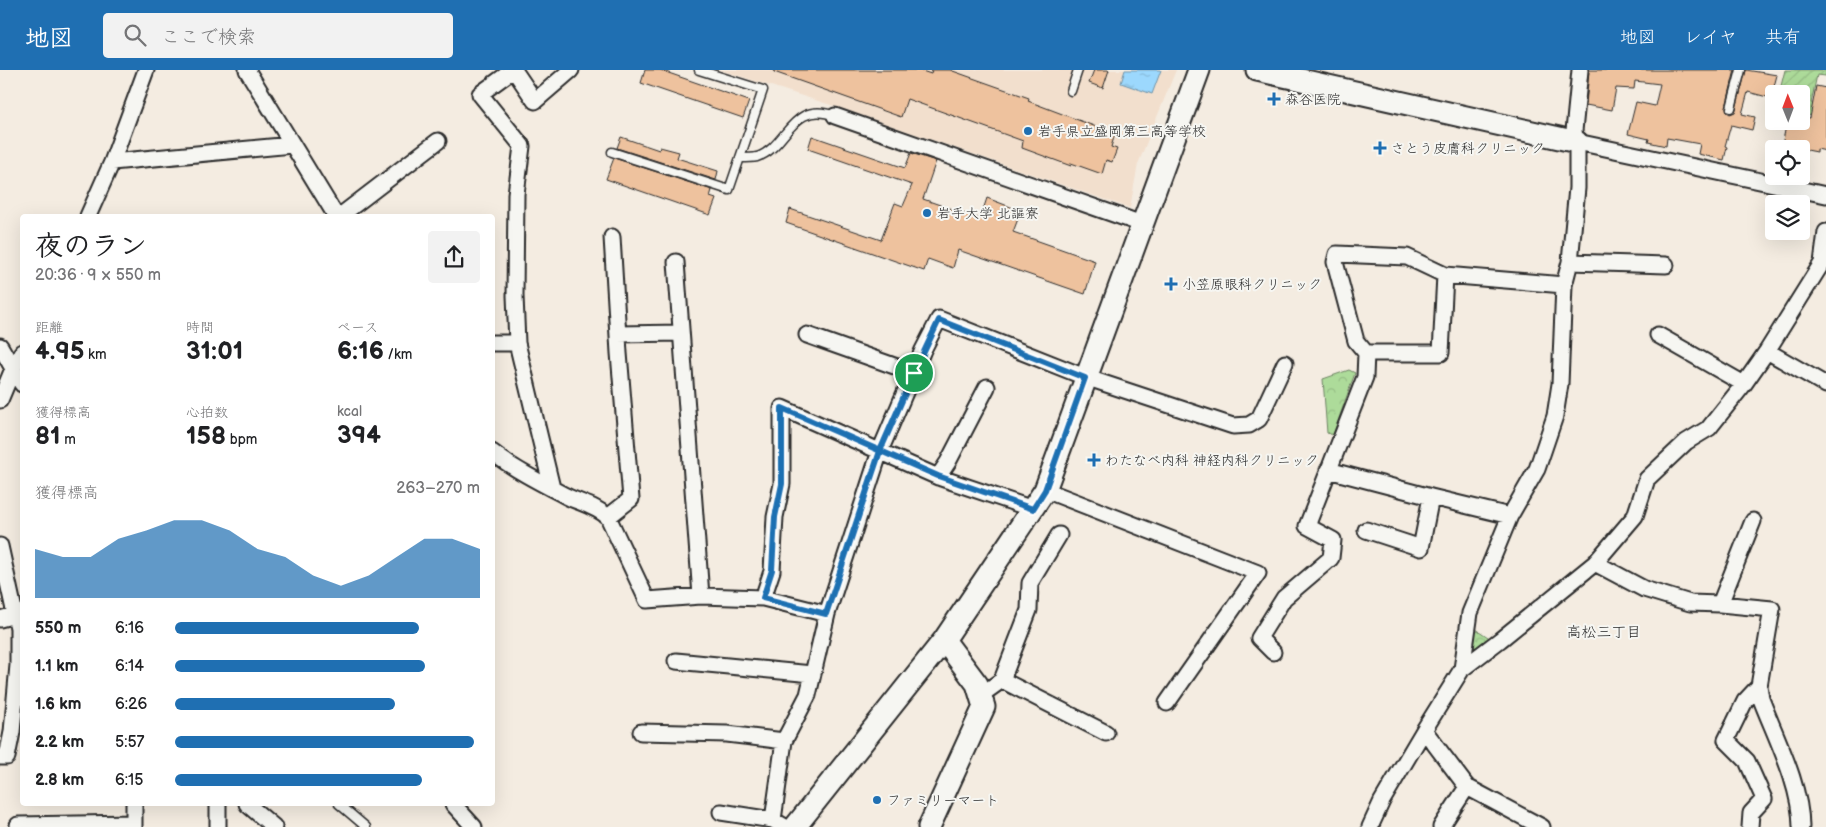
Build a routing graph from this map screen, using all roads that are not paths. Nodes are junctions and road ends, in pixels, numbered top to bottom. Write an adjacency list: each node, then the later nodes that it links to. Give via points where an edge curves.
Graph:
1 (146, 70): 19 (street)
2 (247, 70): 16 (street)
3 (514, 70): 4 (street, via 535,101); 37 (street, via 480,94 522,146 516,194)
4 (571, 70)
5 (699, 70): 18 (lane, via 763,90)
6 (1078, 70): 11 (lane)
7 (1199, 70): 24 (street)
8 (1257, 70): 15 (street)
9 (1580, 70): 15 (street, via 1574,131)
10 (1741, 70): 12 (lane)
11 (1070, 91)
12 (1731, 108)
13 (835, 116): 18 (lane, via 814,112 788,128 769,149 757,156); 24 (street)
14 (438, 141): 23 (street)
15 (1577, 142): 20 (street); 28 (street, via 1577,188)
16 (292, 145): 19 (street); 22 (street)
17 (612, 152): 18 (lane, via 729,190)
18 (741, 158)
19 (112, 162): 21 (street)
20 (1826, 195)
21 (89, 214)
22 (337, 214)
23 (341, 214)
24 (1142, 224): 45 (street)
25 (1826, 232): 39 (street, via 1822,263)
26 (612, 237): 33 (street)
27 (676, 262): 32 (street)
28 (1570, 262): 29 (street); 31 (street)
29 (1666, 265)
30 (1445, 275): 31 (street); 40 (street, via 1441,353); 40 (street, via 1407,258 1337,254 1335,262 1356,341)
31 (1564, 285): 59 (street, via 1560,384 1555,416 1537,469)
32 (682, 333): 33 (street); 66 (street)
33 (618, 334): 60 (street, via 631,499)
34 (808, 335): 44 (street)
35 (1658, 335): 47 (street)
36 (495, 343): 37 (street)
37 (517, 343): 55 (street)
38 (0, 346): 43 (street)
39 (1767, 351): 47 (street); 48 (street)
40 (1366, 353): 53 (street, via 1365,376)
41 (20, 355): 43 (street)
42 (1284, 363): 45 (street, via 1258,419 1249,425 1234,426)
43 (12, 369): 46 (street); 50 (street)
44 (914, 373): 45 (street, via 939,320); 51 (street)
45 (1085, 378): 56 (street)
46 (20, 381)
47 (1744, 384): 65 (street, via 1709,428 1686,442 1646,479 1635,516)
48 (1826, 385)
49 (987, 387): 54 (street)
50 (0, 400)
51 (880, 451): 54 (street); 67 (street, via 782,408 782,484 775,517 772,570); 69 (street)
52 (495, 454): 55 (street)
53 (1328, 470): 57 (street); 74 (street, via 1307,526 1334,540 1331,558 1284,598 1264,630 1260,638)
54 (938, 476): 58 (street)
55 (552, 488): 60 (street)
56 (1045, 490): 58 (street); 81 (street, via 1258,574)
57 (1431, 497): 59 (street); 62 (street, via 1421,548)
58 (1033, 509): 73 (street)
59 (1510, 516): 76 (street, via 1470,613)
60 (608, 517): 66 (street, via 647,600)
61 (1752, 522): 68 (street)
62 (1366, 530)
63 (1058, 535): 78 (street, via 1030,582 1029,610)
64 (0, 546): 70 (street)
65 (1595, 563): 68 (street, via 1653,592 1690,603); 76 (street)
66 (701, 596): 67 (street)
67 (763, 598): 69 (street)
68 (1720, 604): 79 (street, via 1772,609)
69 (826, 614): 77 (street)
70 (15, 615): 71 (street); 72 (street)
71 (0, 619)
72 (20, 640): 83 (street)
73 (944, 640): 80 (street, via 977,684); 104 (street)
74 (1273, 652)
75 (676, 661): 77 (street)
76 (1462, 669): 82 (street)
77 (812, 674): 86 (street, via 808,695)
78 (1002, 680): 80 (street); 85 (street)
79 (1759, 686): 109 (street, via 1745,700 1726,740 1747,761 1764,800 1751,813); 110 (street, via 1761,699 1794,783 1801,810)
80 (981, 695): 105 (street, via 984,707)
81 (1167, 703)
82 (1424, 730): 88 (street); 106 (street)
83 (17, 731): 87 (street, via 7,757)
84 (641, 732): 86 (street, via 727,734)
85 (1106, 733)
86 (784, 741): 96 (street)
87 (0, 758)
88 (1467, 787): 107 (street); 108 (street)
89 (134, 806): 98 (street)
90 (218, 806): 99 (street)
91 (249, 806): 100 (street)
92 (342, 806): 101 (lane)
93 (455, 806): 102 (street)
94 (469, 806): 103 (street)
95 (721, 812): 96 (street)
96 (779, 824)
97 (18, 825): 98 (street)
98 (134, 825)
99 (218, 827)
100 (274, 827)
101 (366, 827)
102 (474, 827)
103 (479, 827)
104 (795, 827)
105 (929, 827)
106 (1370, 827)
107 (1441, 827)
108 (1542, 827)
109 (1750, 827)
110 (1801, 827)

